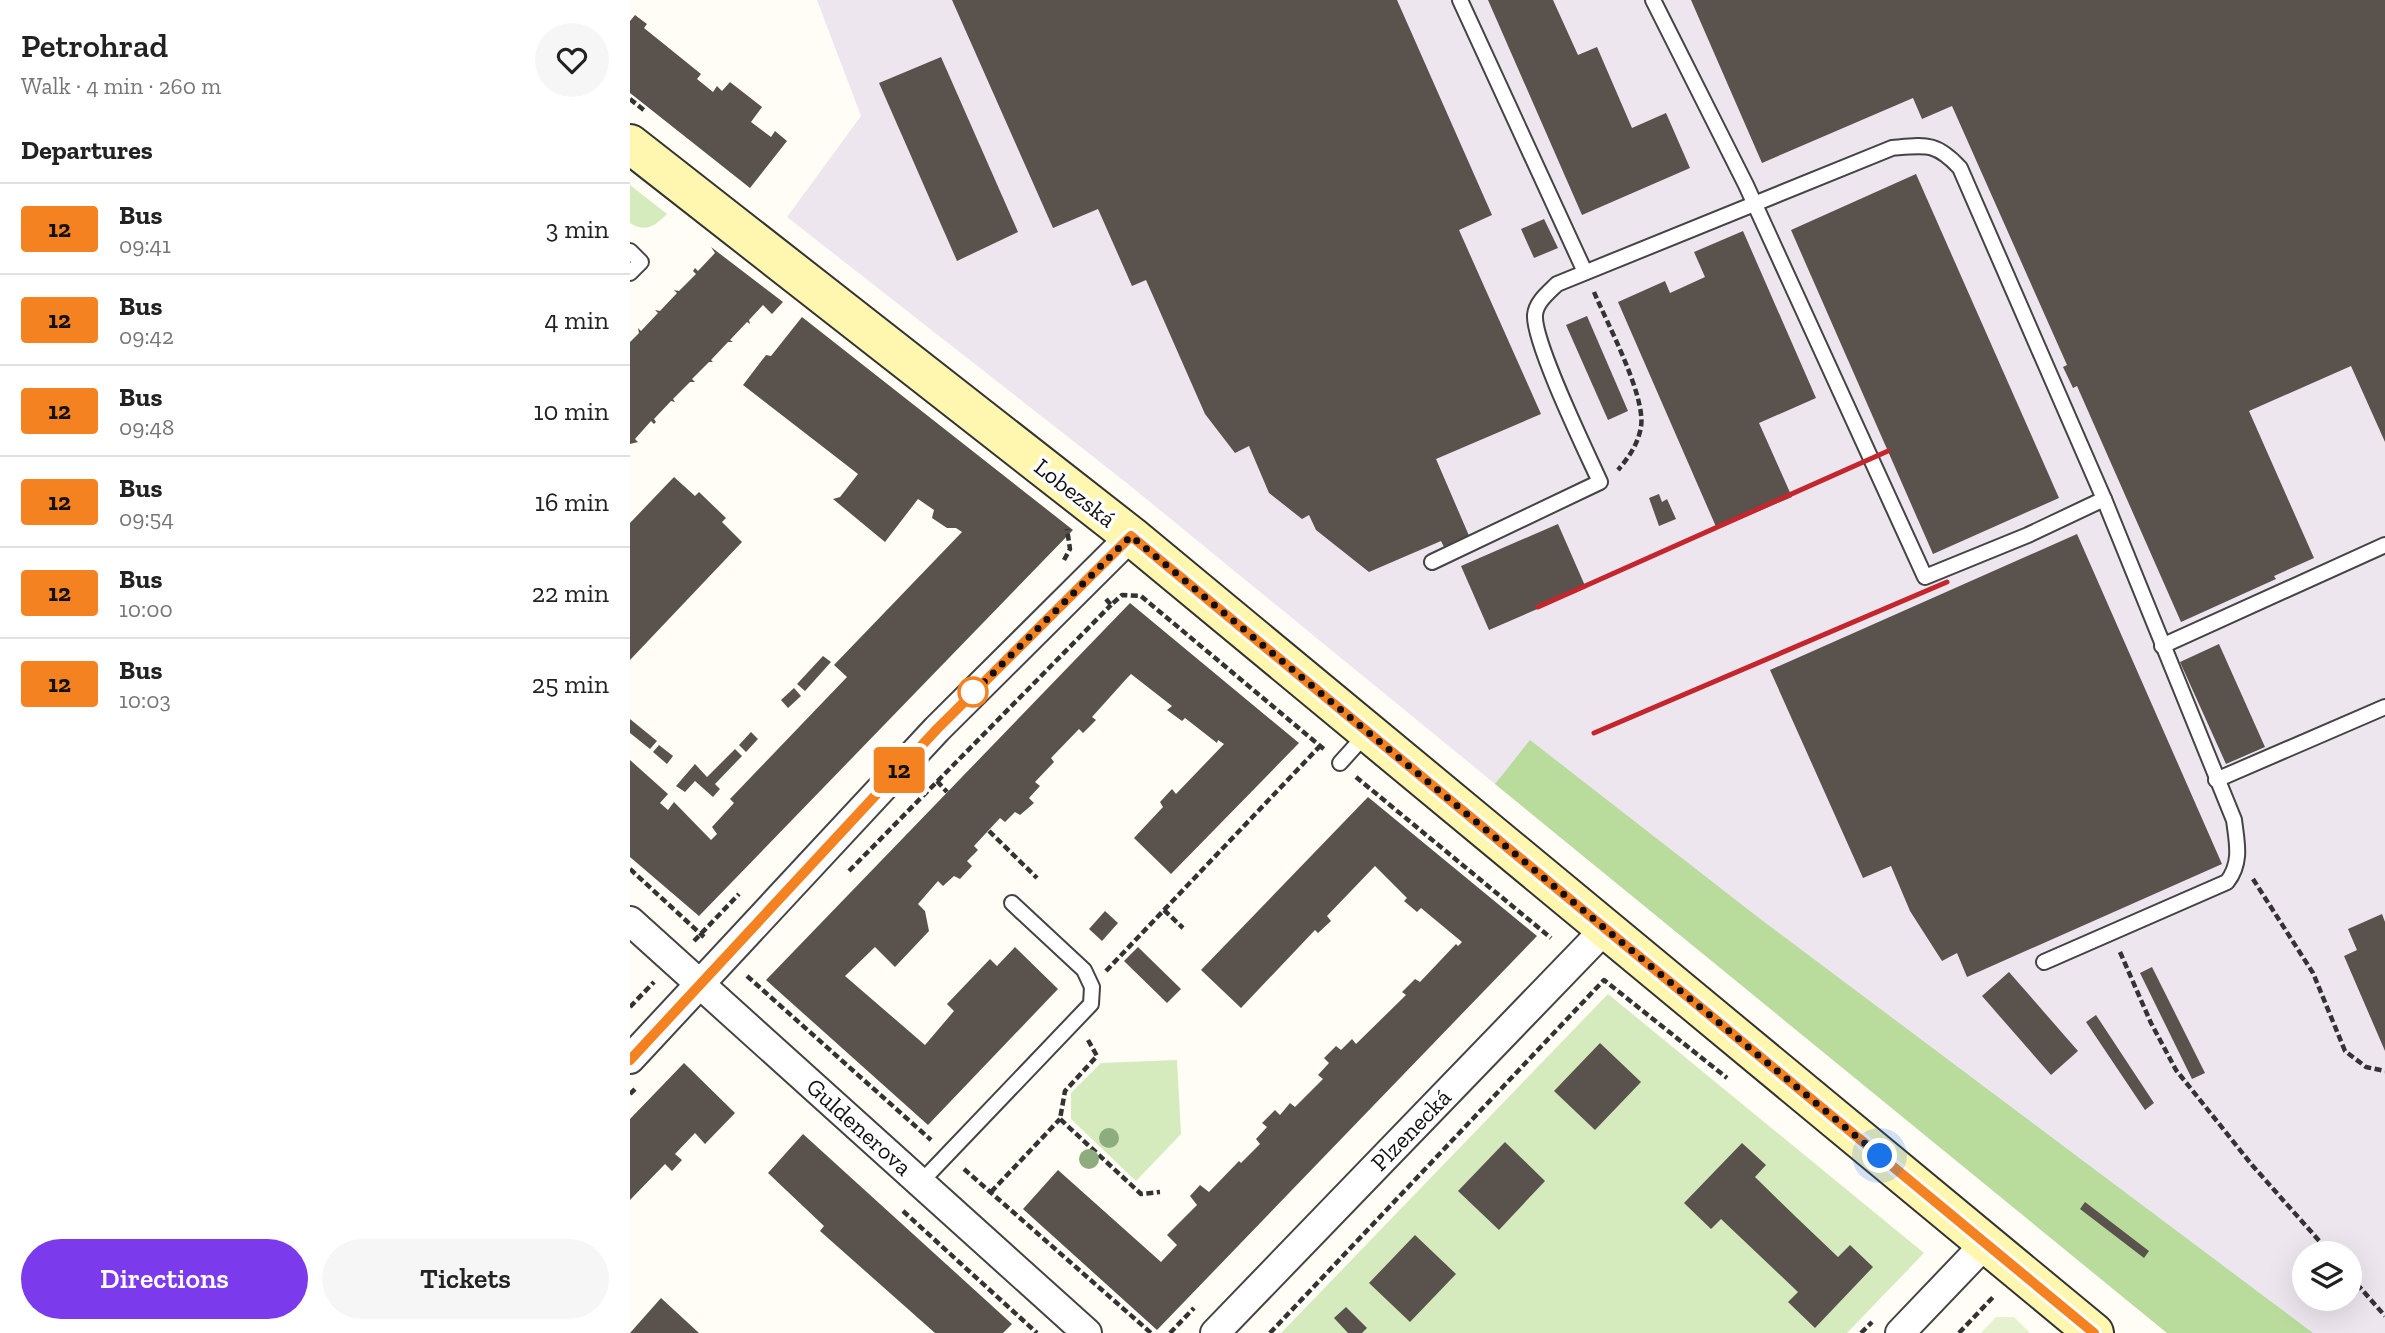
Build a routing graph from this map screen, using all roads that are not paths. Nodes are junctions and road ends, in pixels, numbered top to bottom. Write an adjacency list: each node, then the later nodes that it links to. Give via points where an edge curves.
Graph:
1 (1460, 0): 6 (lane)
2 (1653, 0): 4 (lane)
3 (630, 144): 9 (street, Lobezská)
4 (1754, 203): 6 (lane); 8 (lane, via 1892,148 1922,145 1944,150 1960,168); 8 (lane, via 1926,577)
5 (630, 251): 7 (lane, via 641,262)
6 (1585, 272): 11 (lane, via 1557,284 1535,314 1542,345 1600,482)
7 (630, 273)
8 (2104, 499): 12 (lane)
9 (1131, 536): 14 (street, Lobezská); 21 (street, via 937,729 726,956)
10 (2385, 545): 12 (lane)
11 (1432, 562)
12 (2162, 646): 16 (lane)
13 (2385, 708): 16 (lane)
14 (1368, 731): 15 (lane); 19 (street, Lobezská)
15 (1340, 763)
16 (2216, 780): 20 (lane, via 2234,820 2238,854 2236,870 2227,882)
17 (1012, 903): 23 (lane, via 1084,970 1092,986 1091,1004)
18 (630, 921): 21 (street, Guldenerova)
19 (1606, 928): 24 (street, Lobezská); 26 (street, Plzenecká)
20 (2045, 962)
21 (710, 993): 22 (street); 23 (street, Guldenerova)
22 (637, 1069)
23 (921, 1182): 25 (street, Guldenerova)
24 (1985, 1244): 27 (street); 28 (street, Lobezská)
25 (1087, 1333)
26 (1215, 1333)
27 (1900, 1333)
28 (2094, 1333)

